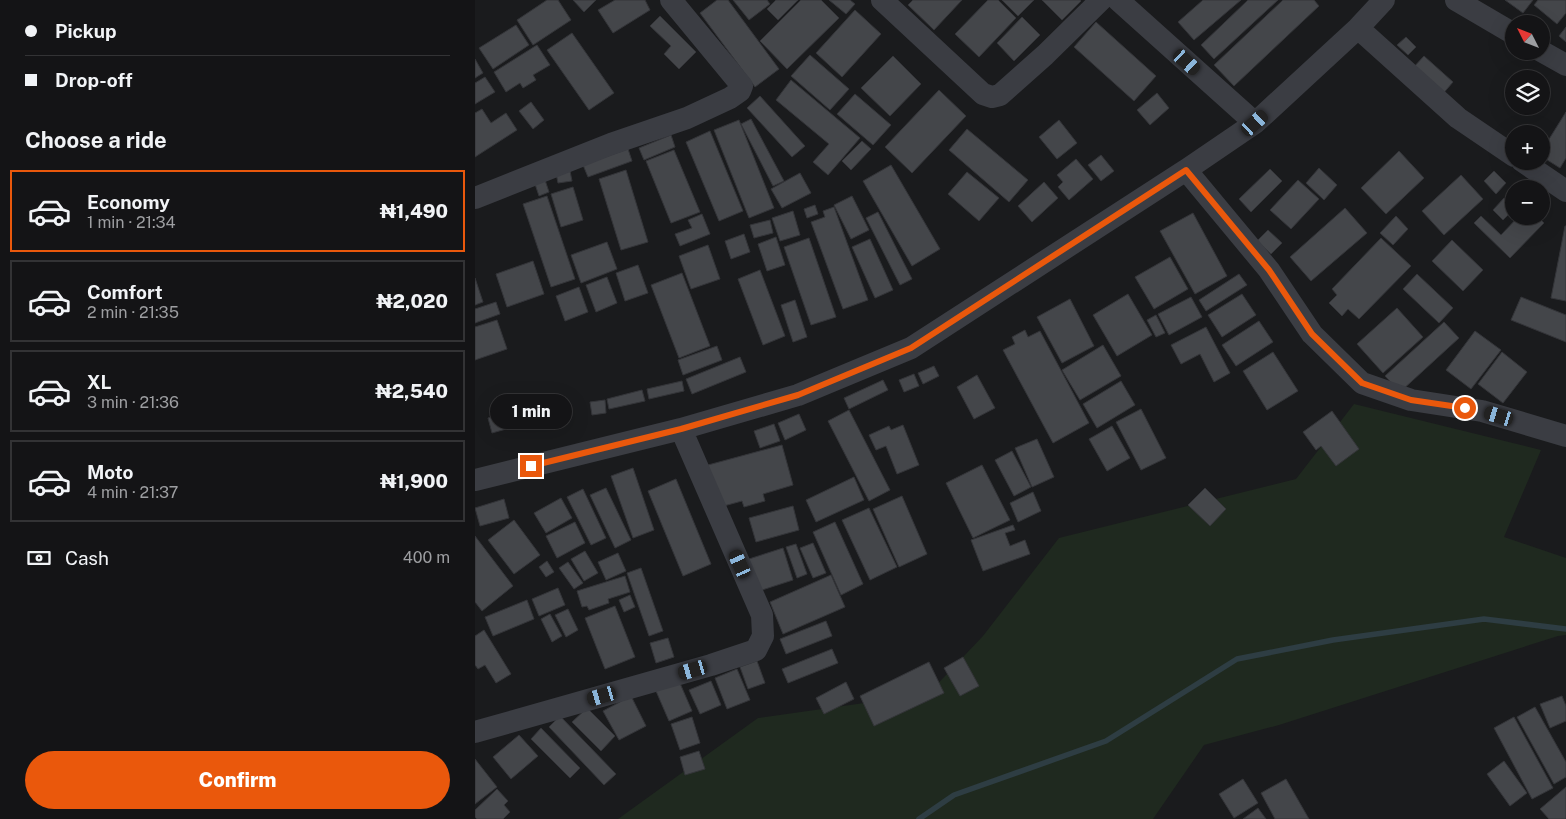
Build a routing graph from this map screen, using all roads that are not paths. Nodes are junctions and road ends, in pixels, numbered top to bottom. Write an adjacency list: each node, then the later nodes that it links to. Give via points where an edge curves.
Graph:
1 (671, 0): 16 (street, via 742,86 740,91 687,118 611,144)
2 (882, 0): 3 (street, via 983,94 992,97 1007,89)
3 (1101, 0)
4 (1118, 0): 11 (street)
5 (1384, 0): 7 (street)
6 (1456, 0): 8 (street)
7 (1358, 28): 11 (street); 12 (street, via 1458,118)
8 (1505, 29)
9 (1550, 56): 10 (street)
10 (1566, 65)
11 (1255, 123): 13 (street)
12 (1505, 150)
13 (1186, 170): 17 (street, via 911,348 798,395); 18 (street, via 1269,270 1312,334 1362,383 1411,400 1482,411)
14 (1535, 170): 15 (street)
15 (1566, 191)
16 (475, 198)
17 (681, 429): 19 (street); 20 (street, via 762,615 763,636 756,650)
18 (1566, 436)
19 (475, 480)
20 (475, 732)

